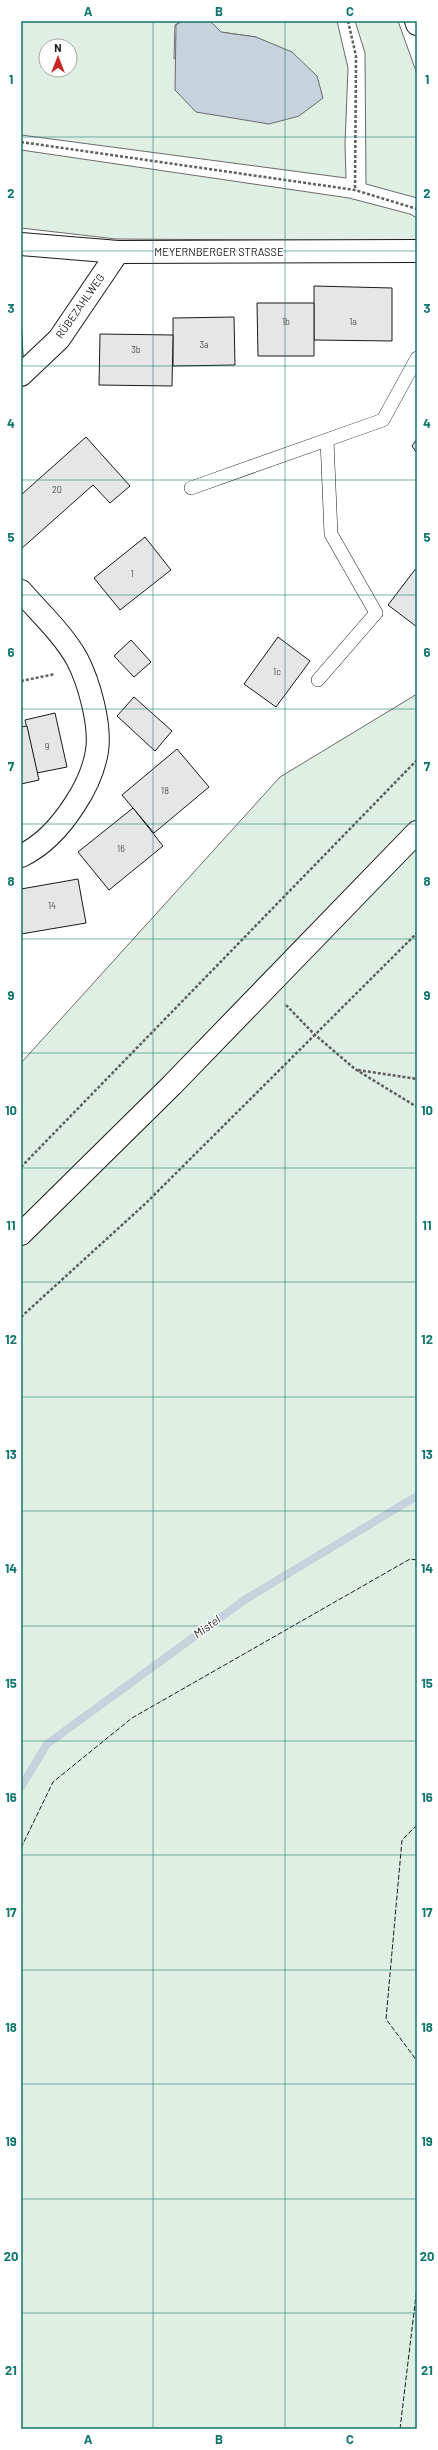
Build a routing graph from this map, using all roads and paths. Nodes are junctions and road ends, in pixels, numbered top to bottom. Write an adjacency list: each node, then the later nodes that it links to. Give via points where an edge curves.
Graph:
1 (348, 21): 5 (path, via 356,56)
2 (416, 21): 3 (street)
3 (417, 24)
4 (21, 142): 5 (path)
5 (355, 190): 6 (path)
6 (417, 210)
7 (21, 244): 9 (street, MEYERNBERGER STRASSE)
8 (417, 251): 9 (street, MEYERNBERGER STRASSE)
9 (118, 252): 11 (street, RÜBEZAHLWEG, via 58,339)
10 (417, 358): 12 (lane, via 383,420)
11 (21, 375)
12 (327, 440): 13 (lane); 16 (lane, via 331,534 376,613)
13 (191, 488)
14 (21, 591): 15 (street, via 60,635)
15 (81, 669): 17 (path); 20 (street, via 91,693 96,728 97,750 90,775 66,818 47,840)
16 (318, 680)
17 (21, 681)
18 (417, 760): 27 (path)
19 (417, 832): 22 (street)
20 (21, 856)
21 (417, 933): 23 (path)
22 (268, 986): 23 (path); 28 (street)
23 (314, 1034): 24 (path); 29 (path, via 145,1204)
24 (355, 1069): 25 (path); 26 (path)
25 (417, 1079)
26 (417, 1107)
27 (21, 1167)
28 (21, 1234)
29 (21, 1317)

